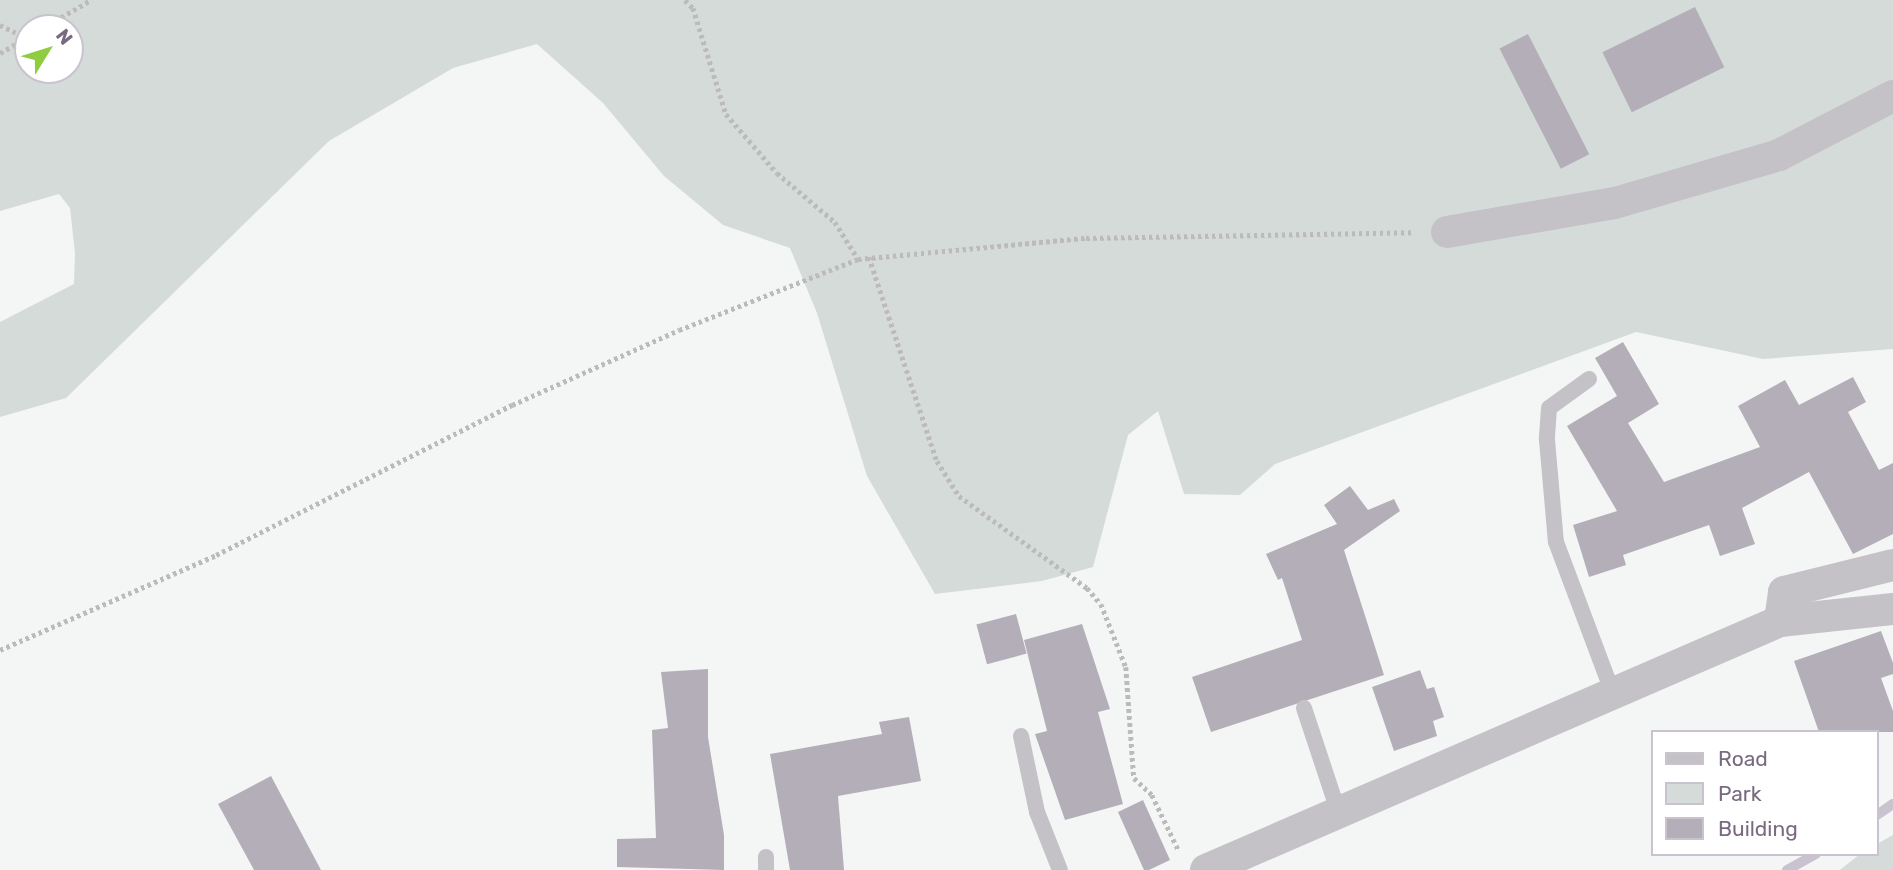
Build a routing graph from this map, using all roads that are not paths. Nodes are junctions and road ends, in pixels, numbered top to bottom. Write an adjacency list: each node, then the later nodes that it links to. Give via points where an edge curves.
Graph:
1 (1893, 96): 2 (street, via 1779,155 1615,203)
2 (1447, 232)
3 (1589, 379): 7 (lane, via 1549,408 1547,440 1556,542)
4 (1893, 565): 6 (street, via 1784,592)
5 (1893, 610): 6 (street)
6 (1780, 621): 7 (street)
7 (1612, 691): 10 (street)
8 (1304, 708): 10 (lane)
9 (1021, 736): 12 (lane, via 1037,812)
10 (1338, 811): 11 (street)
11 (1193, 864)
12 (1060, 870)

